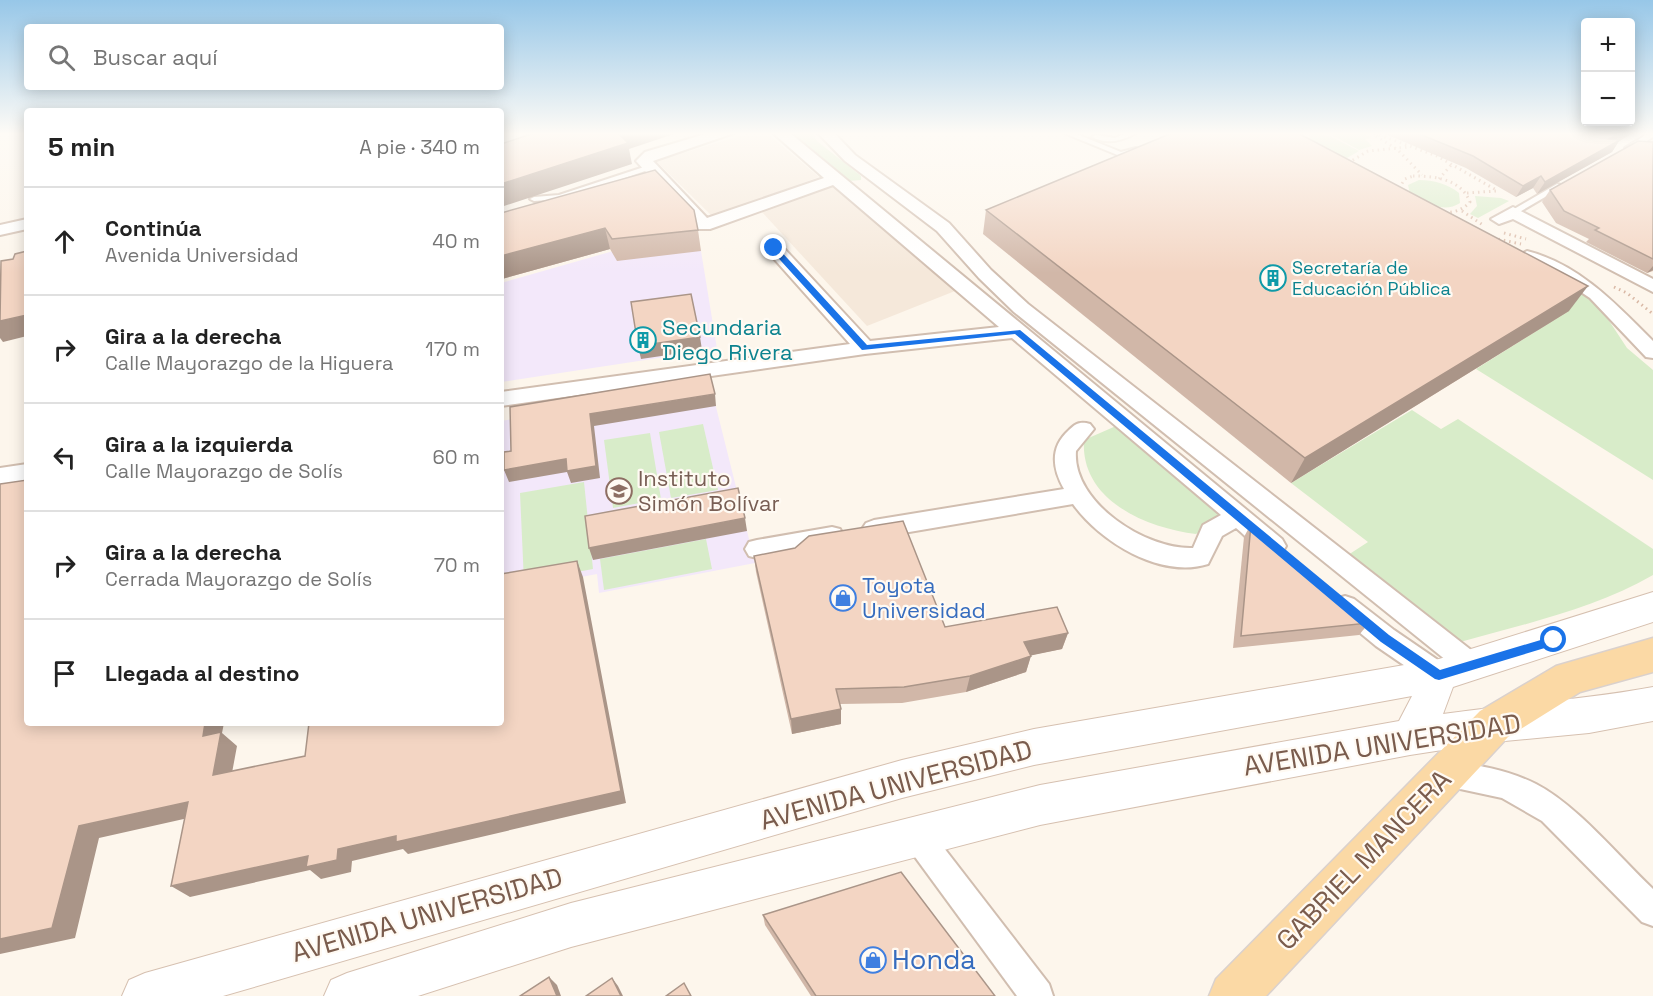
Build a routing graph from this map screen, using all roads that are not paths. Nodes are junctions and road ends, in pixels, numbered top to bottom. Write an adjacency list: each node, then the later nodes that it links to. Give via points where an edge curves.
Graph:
1 (615, 179): 6 (lane, via 568,195)
2 (661, 179): 5 (street, via 704,225)
3 (879, 179): 28 (street, via 943,227 1021,308)
4 (1573, 179): 7 (lane)
5 (833, 180): 14 (street)
6 (534, 199)
7 (1513, 212): 12 (street); 13 (street, via 1499,219)
8 (24, 225): 9 (street)
9 (0, 230)
10 (774, 248): 15 (street)
11 (1520, 248): 16 (street, via 1583,285)
12 (1653, 286)
13 (1653, 299)
14 (1017, 332): 15 (street); 22 (street)
15 (865, 348): 17 (street)
16 (1653, 352)
17 (504, 399)
18 (1083, 429): 21 (street, via 1067,446 1065,457 1067,476)
19 (24, 472): 20 (street)
20 (0, 476)
21 (1077, 495): 22 (street, via 1137,544 1188,560 1200,557 1211,531); 23 (street)
22 (1238, 516): 24 (street)
23 (757, 549)
24 (1293, 562)
25 (1330, 592): 28 (street, via 1385,639)
26 (1653, 608): 28 (main road, AVENIDA UNIVERSIDAD)
27 (1653, 656): 30 (main road, GABRIEL MANCERA, via 1570,678)
28 (1455, 670): 31 (main road); 35 (main road, AVENIDA UNIVERSIDAD, via 1034,747 902,780)
29 (1653, 704): 30 (main road, AVENIDA UNIVERSIDAD, via 1589,716)
30 (1494, 724): 31 (main road, AVENIDA UNIVERSIDAD); 32 (main road, GABRIEL MANCERA)
31 (1410, 736): 33 (main road, AVENIDA UNIVERSIDAD, via 1040,805)
32 (1447, 774): 34 (street, via 1513,786 1533,797); 38 (main road, GABRIEL MANCERA)
33 (917, 836): 36 (main road, AVENIDA UNIVERSIDAD, via 570,926); 37 (street)
34 (1653, 911)
35 (146, 996)
36 (347, 996)
37 (1036, 996)
38 (1233, 996)

